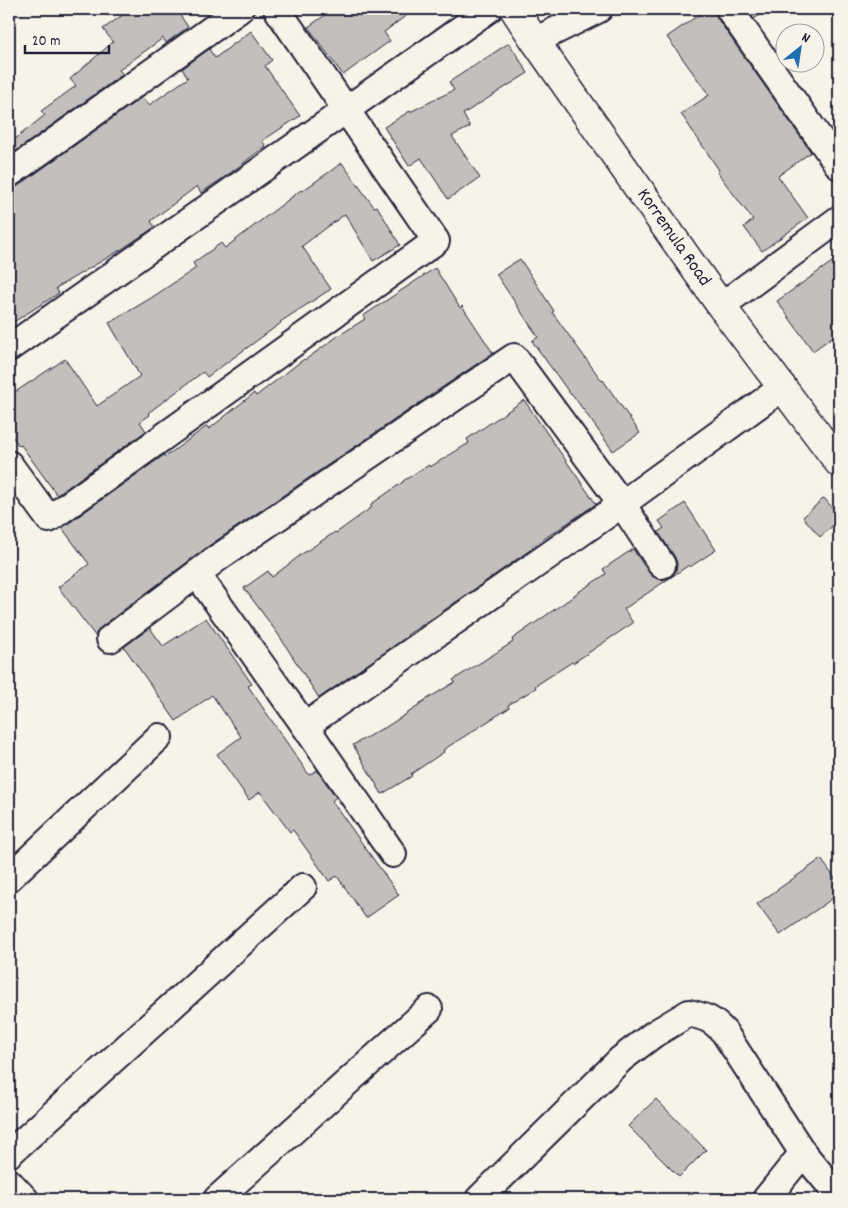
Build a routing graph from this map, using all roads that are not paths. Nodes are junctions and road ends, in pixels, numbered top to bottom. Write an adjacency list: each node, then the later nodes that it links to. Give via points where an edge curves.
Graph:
1 (240, 9): 10 (street)
2 (277, 9): 8 (street)
3 (489, 9): 8 (street)
4 (514, 9): 7 (street, Korremula Road)
5 (599, 9): 7 (street)
6 (729, 9): 9 (street)
7 (535, 41): 12 (street, Korremula Road)
8 (345, 110): 13 (street); 16 (street, via 436,241 49,519)
9 (839, 166)
10 (9, 174)
11 (839, 218): 12 (street)
12 (721, 306): 14 (street, Korremula Road)
13 (9, 348)
14 (783, 387): 15 (street, Korremula Road); 17 (street)
15 (839, 463)
16 (9, 464)
17 (622, 504): 18 (street); 19 (street, via 514,356); 21 (street)
18 (662, 565)
19 (197, 574): 20 (street); 21 (street)
20 (110, 639)
21 (305, 726): 23 (street)
22 (159, 737): 24 (street)
23 (392, 854)
24 (9, 878)
25 (303, 887): 28 (street)
26 (429, 1009): 32 (street)
27 (803, 1153): 30 (street); 33 (street, via 724,1032 714,1021 689,1012 621,1058); 34 (street)
28 (9, 1154)
29 (9, 1182): 31 (street)
30 (837, 1188)
31 (25, 1199)
32 (217, 1199)
33 (479, 1199)
34 (766, 1199)

